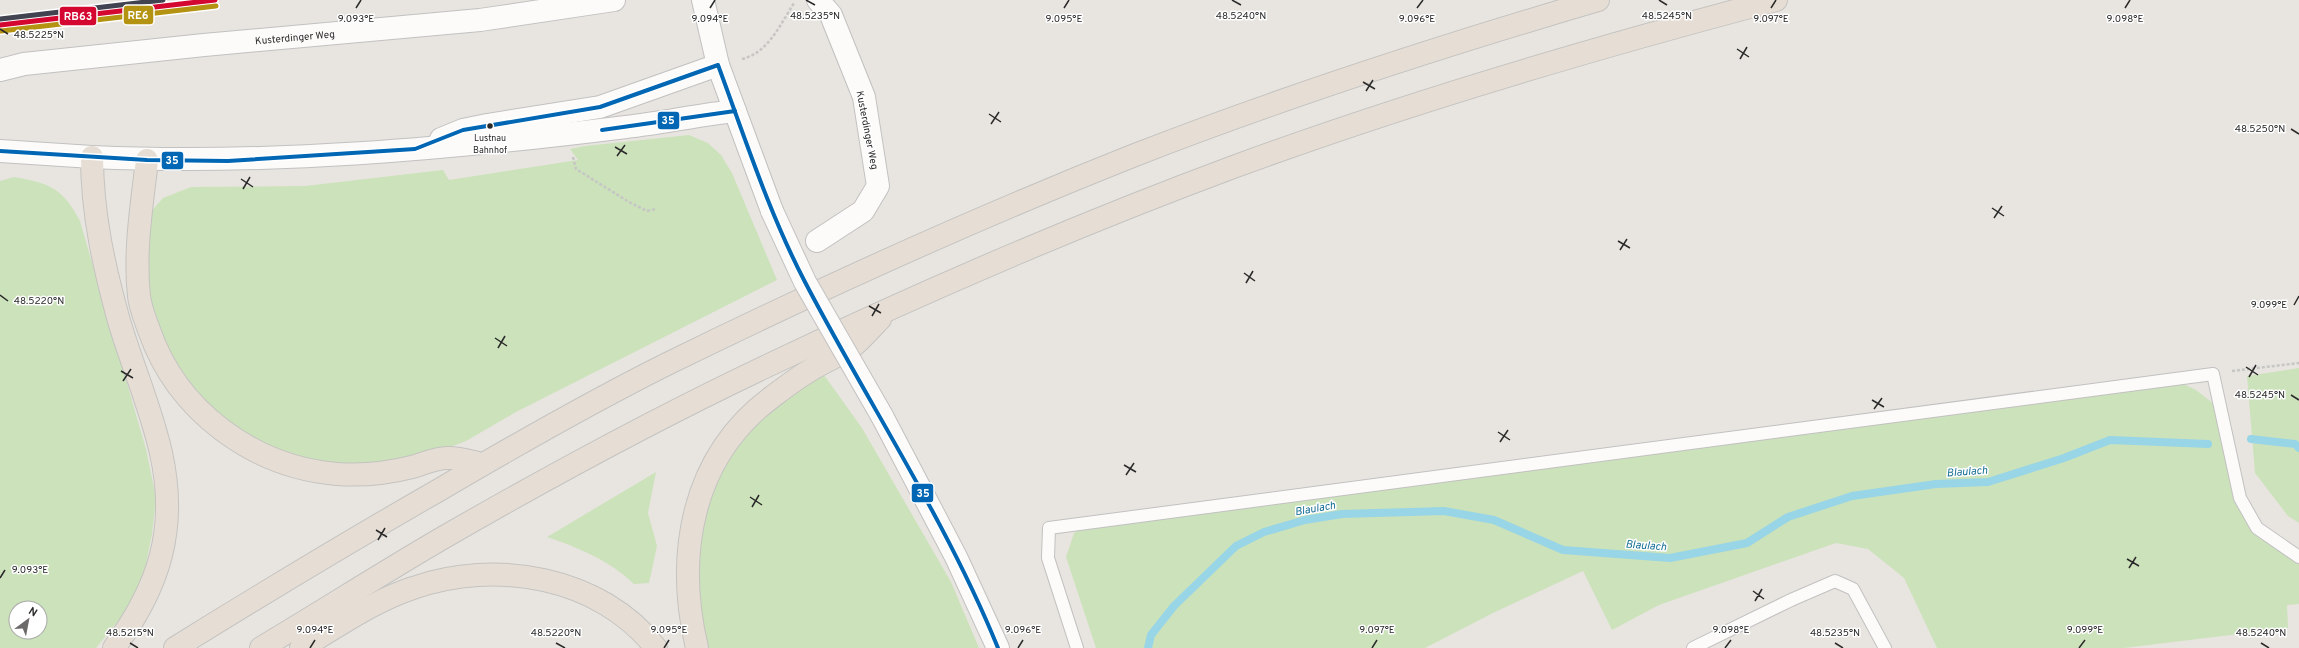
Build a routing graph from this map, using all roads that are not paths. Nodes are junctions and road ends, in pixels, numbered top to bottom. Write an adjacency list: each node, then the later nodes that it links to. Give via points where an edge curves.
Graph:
1 (614, 0): 7 (street, Kusterdinger Weg, via 480,20 196,45 24,64)
2 (703, 0): 6 (street)
3 (818, 0): 13 (street, Kusterdinger Weg, via 834,21 864,97 878,186 863,211)
4 (1598, 0): 15 (highway, via 1348,78 1206,128 1074,180 870,268 667,364)
5 (1776, 0): 14 (highway, via 1585,52 1310,140 1160,195 1024,249)
6 (718, 65): 8 (street); 9 (street, via 600,107 463,130)
7 (0, 70)
8 (735, 111): 9 (street, via 566,134); 23 (street, bridge, via 772,211 805,282 882,416 959,564)
9 (415, 149): 12 (street, via 293,158)
10 (0, 151): 11 (street)
11 (92, 158): 12 (street); 17 (highway, via 92,190 106,268 119,321 161,453 166,494 165,536 154,579 132,623)
12 (147, 160): 15 (highway, via 137,264 139,297 154,346 164,365 185,395 209,420 254,451 280,463 308,470 363,475 395,472 447,458)
13 (817, 241)
14 (893, 307): 19 (highway, via 767,366 580,462 443,538); 22 (highway, via 852,347 809,371 771,397 751,415 720,454 708,475 695,509 688,549 687,597)
15 (483, 464): 18 (highway)
16 (2299, 557): 24 (lane, via 2257,528 2240,498 2213,374 1049,528 1048,558)
17 (114, 648)
18 (175, 648)
19 (261, 648)
20 (301, 648): 21 (highway, via 367,610 412,588 479,574 538,578 566,586 592,597 621,615)
21 (656, 648)
22 (697, 648)
23 (998, 648)
24 (1077, 648)
25 (1693, 648): 26 (lane, via 1835,581 1853,589)
26 (1885, 648)

